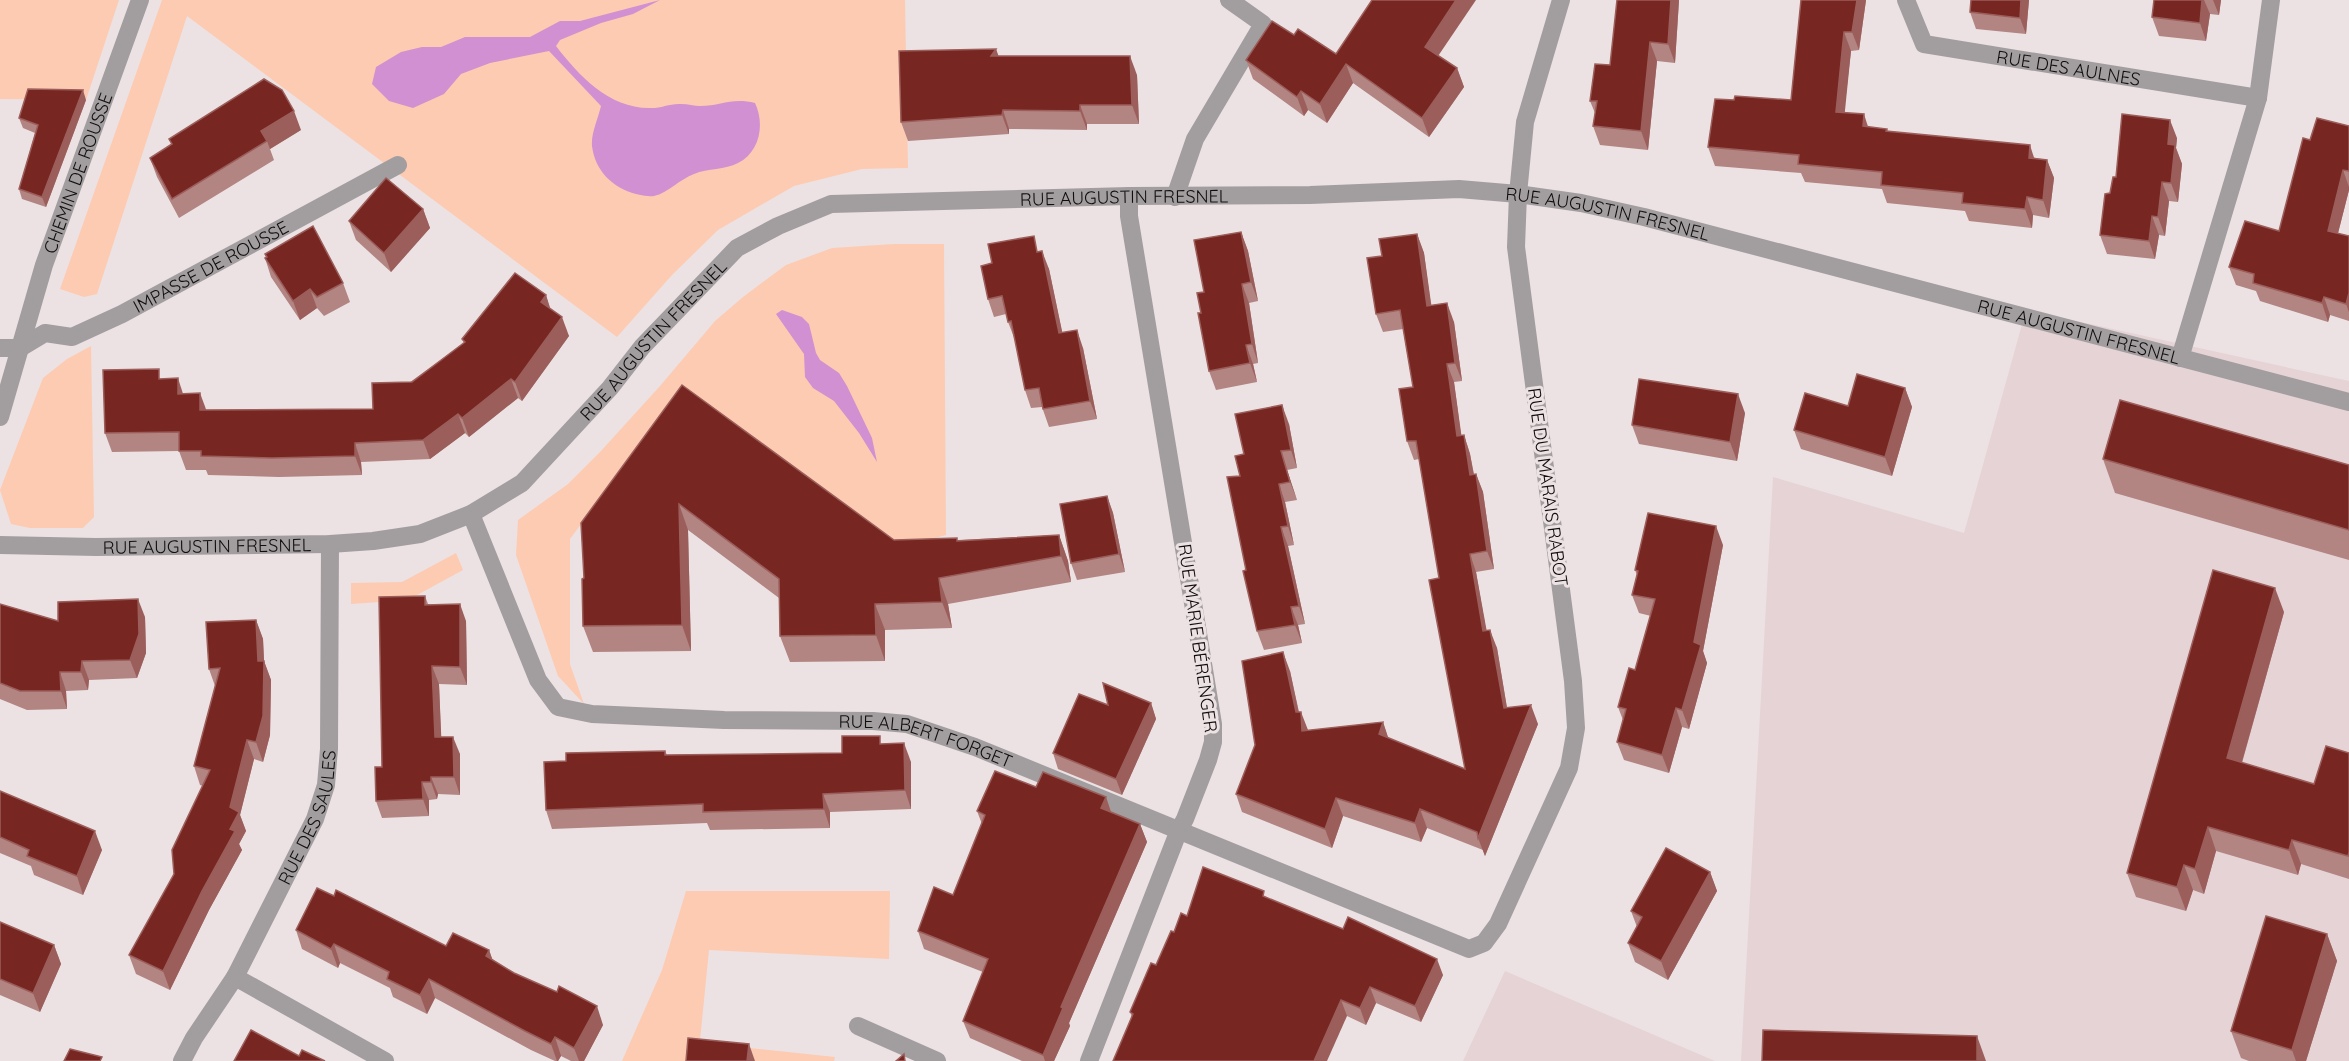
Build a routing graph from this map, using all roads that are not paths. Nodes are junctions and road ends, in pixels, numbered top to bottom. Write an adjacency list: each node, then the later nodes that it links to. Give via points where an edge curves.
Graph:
1 (140, 0): 12 (street, CHEMIN DE ROUSSE, via 44,265)
2 (1228, 0): 10 (street, via 1263,24 1195,139)
3 (1561, 0): 8 (street, RUE DU MARAIS RABOT, via 1525,123)
4 (1906, 0): 6 (street, RUE DES AULNES, via 1924,44)
5 (2271, 0): 6 (street)
6 (2258, 98): 13 (street)
7 (398, 165): 12 (street, IMPASSE DE ROUSSE, via 122,314 72,337 45,333)
8 (1518, 194): 10 (street, RUE AUGUSTIN FRESNEL, via 1459,189); 13 (street, RUE AUGUSTIN FRESNEL, via 1644,217); 20 (street, RUE DU MARAIS RABOT, via 1516,247 1576,728 1569,768 1498,924 1484,943)
9 (1129, 196): 10 (street, RUE AUGUSTIN FRESNEL); 16 (street, RUE AUGUSTIN FRESNEL, via 831,204 777,226 737,248 642,347 610,388 522,483); 19 (street, RUE MARIE BÉRENGER, via 1129,216 1213,724 1208,760)
10 (1175, 197)
11 (0, 348): 12 (street)
12 (20, 348): 15 (street, CHEMIN DE ROUSSE)
13 (2180, 358): 14 (street, RUE AUGUSTIN FRESNEL)
14 (2349, 402)
15 (0, 417)
16 (471, 514): 17 (street, RUE AUGUSTIN FRESNEL, via 420,534); 19 (street, RUE ALBERT FORGET, via 538,680 558,708 592,714 908,724)
17 (330, 544): 18 (street, RUE AUGUSTIN FRESNEL); 21 (street, RUE DES SAULES, via 326,786 315,819)
18 (0, 545)
19 (1179, 830): 20 (street, RUE ALBERT FORGET); 26 (street, RUE MARIE BÉRENGER)
20 (1469, 949)
21 (235, 977): 23 (street, RUE DES SAULES); 24 (street)
22 (858, 1026): 25 (street)
23 (182, 1061)
24 (385, 1061)
25 (938, 1061)
26 (1089, 1061)

